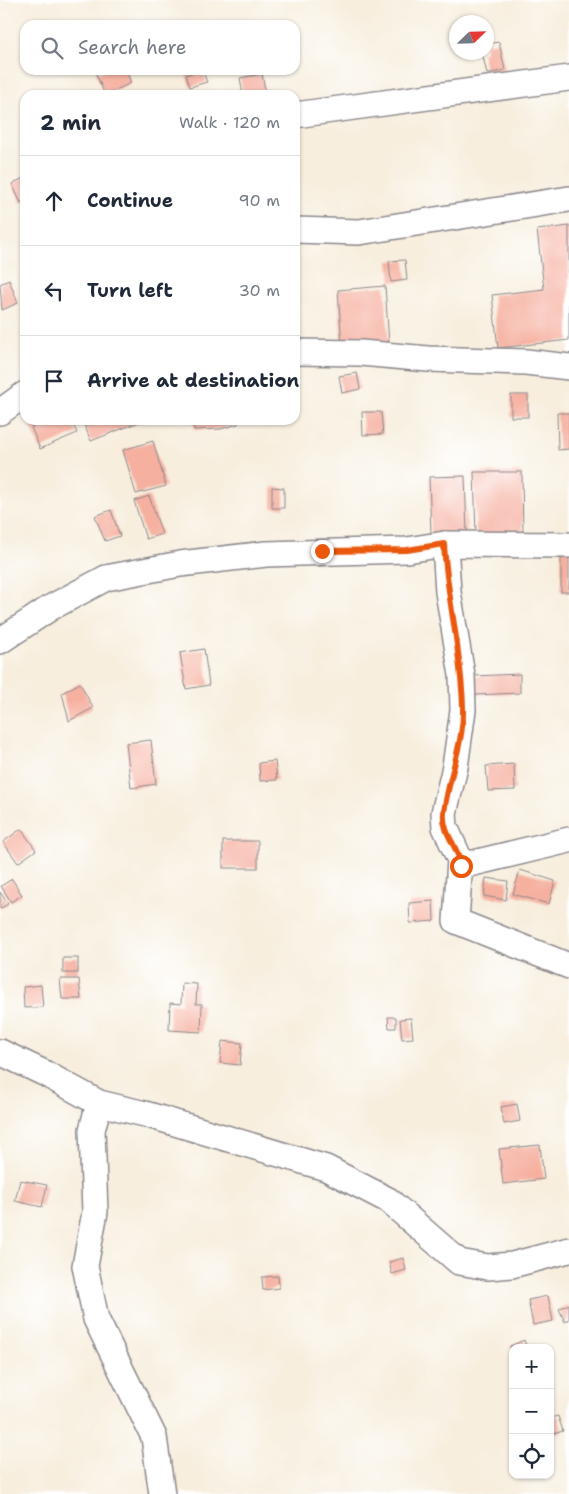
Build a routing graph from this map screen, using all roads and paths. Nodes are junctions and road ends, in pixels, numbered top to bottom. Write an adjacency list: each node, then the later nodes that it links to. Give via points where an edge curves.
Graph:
1 (569, 78): 2 (street)
2 (300, 114)
3 (569, 200): 4 (street, via 359,232)
4 (300, 230)
5 (300, 352): 6 (street, via 526,362)
6 (569, 367)
7 (20, 397): 8 (street)
8 (0, 411)
9 (444, 544): 10 (street); 11 (street, via 407,550 266,554 180,564 106,578 50,608); 13 (street, via 449,600 462,675 463,710 456,767 444,813 445,827)
10 (569, 545)
11 (0, 641)
12 (569, 840): 13 (street)
13 (461, 866): 14 (street, via 456,921)
14 (569, 966)
15 (0, 1052): 16 (street)
16 (100, 1103): 17 (street, via 326,1168 388,1200 459,1262 488,1268 512,1266); 18 (street, via 92,1130 96,1212 85,1266 96,1318 154,1436)
17 (569, 1250)
18 (162, 1494)

